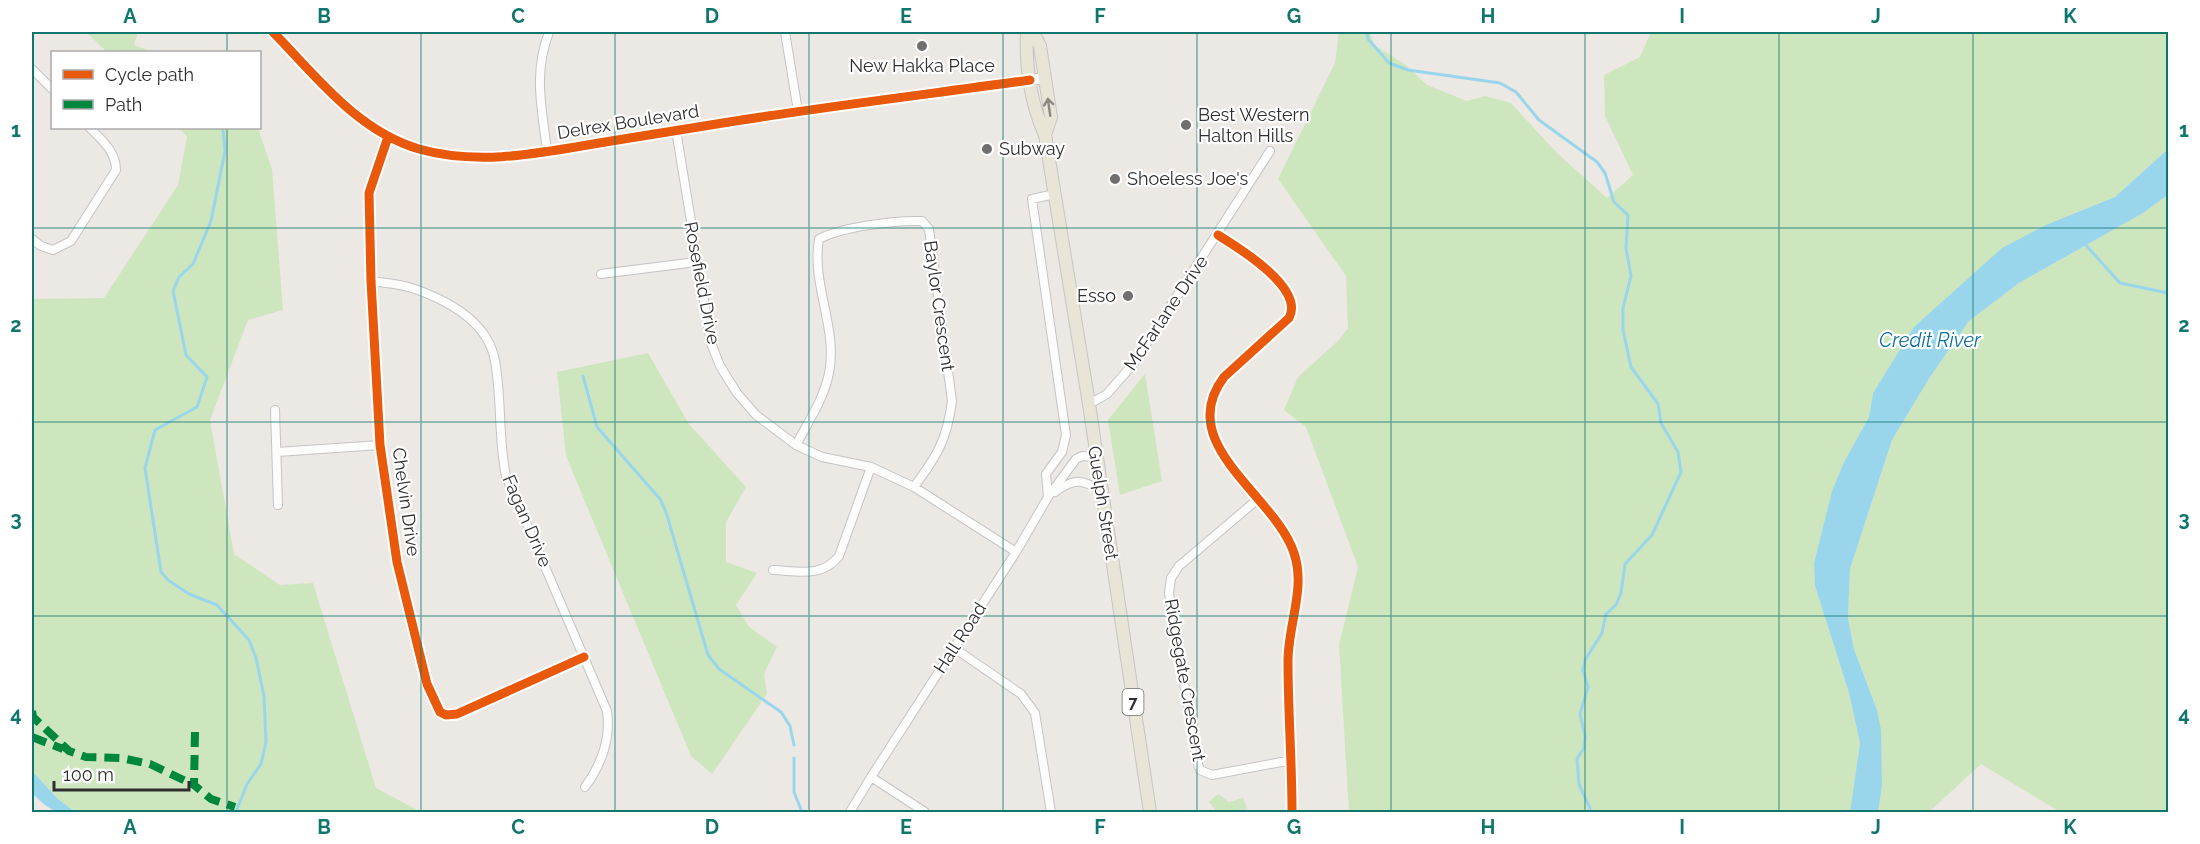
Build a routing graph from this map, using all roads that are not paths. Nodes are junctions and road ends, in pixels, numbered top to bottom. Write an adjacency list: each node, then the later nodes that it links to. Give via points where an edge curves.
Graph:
1 (273, 32): 14 (street, Delrex Boulevard, via 345,107)
2 (549, 32): 16 (street, via 542,51 539,86)
3 (785, 32): 10 (street)
4 (1028, 32): 8 (main road, Guelph Street)
5 (1033, 32): 7 (main road, Guelph Street, via 1040,46)
6 (32, 69): 9 (street)
7 (1045, 78): 8 (street, Delrex Boulevard); 13 (main road, Guelph Street, one-way to 7, via 1051,117)
8 (1030, 80): 10 (street, Delrex Boulevard); 13 (main road, Guelph Street, via 1037,118)
9 (51, 88)
10 (798, 111): 12 (street, Delrex Boulevard)
11 (91, 129): 19 (street, via 112,152 116,170 70,241 53,250)
12 (676, 130): 16 (street, Delrex Boulevard); 20 (street, Rosefield Drive)
13 (1045, 135): 17 (main road, Guelph Street)
14 (388, 137): 16 (street, Delrex Boulevard, via 451,156 496,158); 22 (street, Chelvin Drive, via 369,193)
15 (1270, 151): 18 (street, McFarlane Drive)
16 (547, 152)
17 (1055, 194): 23 (main road, Guelph Street); 25 (street, Guelph Street, via 1032,199)
18 (1218, 235): 23 (street, McFarlane Drive, via 1134,363 1107,394); 34 (street, via 1259,262 1292,303 1289,318 1224,377 1209,405 1216,444)
19 (32, 239)
20 (696, 262): 21 (street); 27 (street, Rosefield Drive, via 711,343 720,366 756,415)
21 (601, 274)
22 (371, 281): 26 (street, Chelvin Drive); 39 (street, Fagan Drive, via 411,287 453,306 477,324 489,341 495,361 506,476)
23 (1089, 404): 29 (main road, Guelph Street)
24 (274, 410): 28 (street)
25 (1066, 435): 33 (street, Hall Road, via 1062,452 1046,474)
26 (380, 445): 28 (street); 39 (street, Chelvin Drive, via 398,562 427,684 440,712 457,714)
27 (796, 445): 30 (street, Rosefield Drive, via 822,457); 31 (street, Baylor Crescent, via 824,392 830,371 831,343 816,256 819,239 831,232 922,221 929,229 952,401 949,428 935,458)
28 (277, 452): 35 (street)
29 (1096, 457): 32 (main road, Guelph Street / 7); 33 (street, Hall Road, via 1076,459)
30 (871, 467): 31 (street, Rosefield Drive); 37 (street, via 833,564 816,572)
31 (914, 487): 36 (street, Rosefield Drive)
32 (1102, 492): 33 (street, via 1091,483 1077,481); 46 (main road, Guelph Street / 7)
33 (1048, 497): 36 (street, Hall Road)
34 (1258, 499): 40 (street, via 1284,529 1299,574 1288,659); 40 (street, Ridgegate Crescent, via 1179,566 1171,578 1169,593 1200,770 1212,775)
35 (279, 504)
36 (1016, 552): 38 (street, Hall Road)
37 (773, 570)
38 (954, 648): 41 (street, Hall Road); 45 (street, via 1021,694 1035,713)
39 (584, 657): 42 (street, Fagan Drive, via 607,711 609,729 596,771)
40 (1292, 760): 47 (street)
41 (871, 777): 43 (street, Hall Road); 44 (street)
42 (585, 787)
43 (850, 813)
44 (926, 813)
45 (1051, 813)
46 (1150, 813)
47 (1292, 813)

